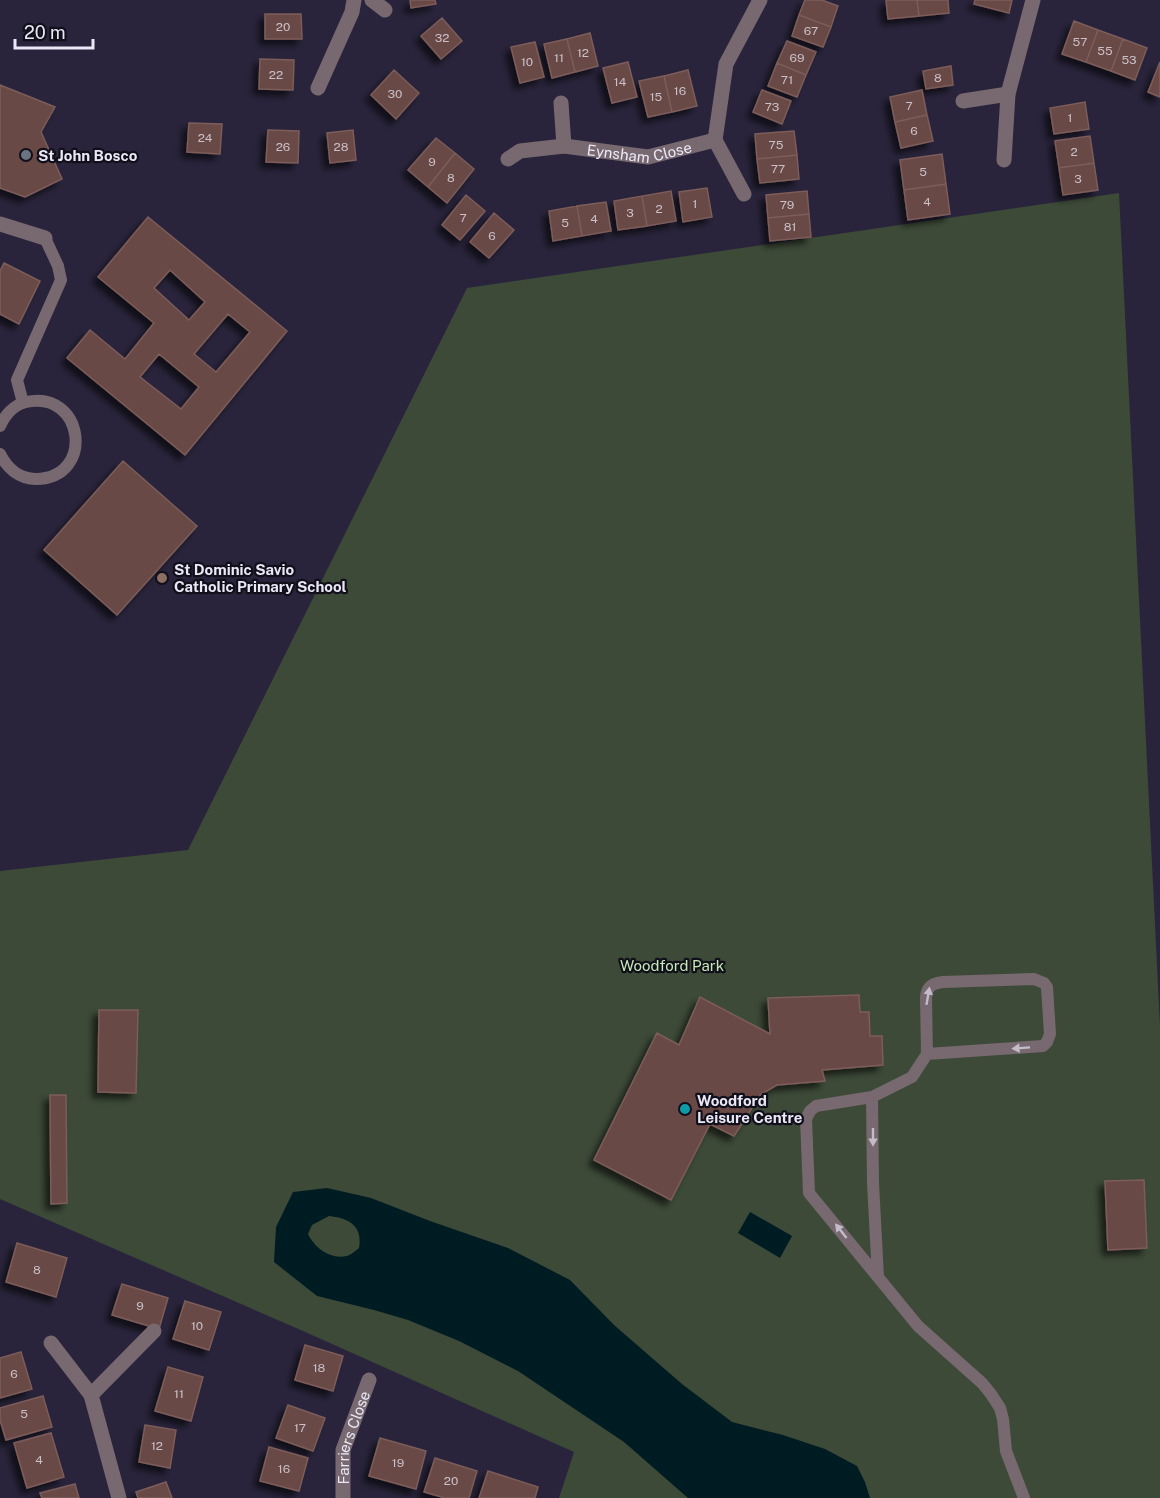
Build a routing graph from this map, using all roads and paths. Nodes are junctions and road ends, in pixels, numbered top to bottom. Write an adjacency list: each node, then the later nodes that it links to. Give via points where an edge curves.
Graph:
1 (354, 0): 6 (street)
2 (372, 0): 5 (street)
3 (760, 0): 10 (street, via 726,64)
4 (1033, 0): 7 (street)
5 (385, 10)
6 (318, 88)
7 (1008, 94): 8 (street); 13 (street)
8 (963, 101)
9 (561, 104): 11 (street)
10 (715, 140): 11 (street, Eynsham Close, via 648,157); 14 (street)
11 (564, 146): 12 (street, Eynsham Close, via 520,151)
12 (508, 159)
13 (1004, 160)
14 (744, 194)
15 (0, 224): 16 (street)
16 (45, 238): 17 (lane, via 61,280 17,380)
17 (23, 403): 18 (lane, via 11,409); 19 (lane, via 49,402 69,417 75,429 74,455 56,474 31,479 8,467)
18 (0, 426)
19 (0, 454)
20 (927, 1054): 20 (lane, one-way to 20, via 927,991 935,983 1034,979 1047,987 1050,1034 1043,1046); 21 (lane, via 912,1077)
21 (872, 1097): 22 (lane, one-way to 22); 22 (lane, one-way to 21, via 809,1193 806,1130 806,1119 816,1106)
22 (878, 1277): 29 (lane, via 918,1326 982,1383 996,1401 1003,1419 1006,1450)
23 (154, 1331): 26 (street)
24 (51, 1343): 26 (street)
25 (369, 1380): 28 (street, Farriers Close, via 343,1450)
26 (91, 1395): 27 (street)
27 (119, 1498)
28 (343, 1498)
29 (1024, 1498)

